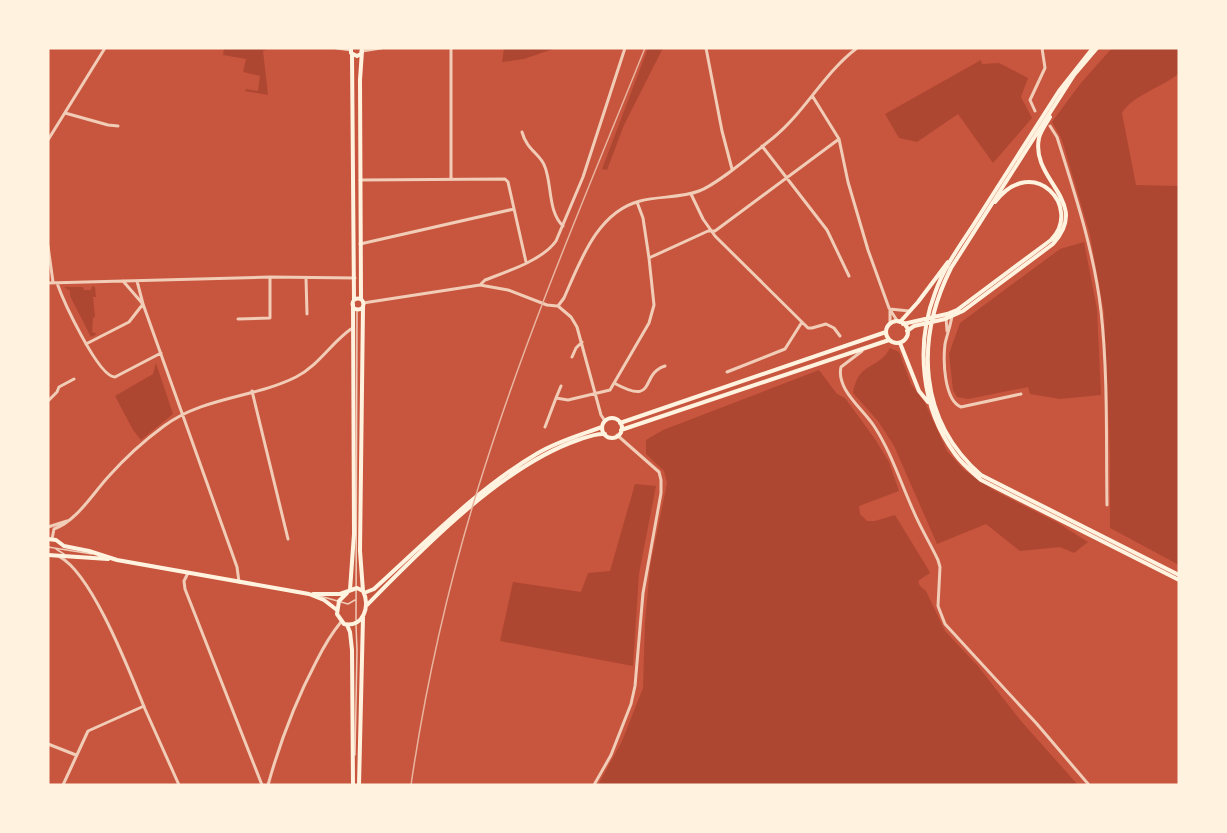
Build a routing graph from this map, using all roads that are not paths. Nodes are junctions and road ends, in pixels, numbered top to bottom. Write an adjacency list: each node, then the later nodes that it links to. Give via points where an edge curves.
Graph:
1 (105, 48): 15 (street)
2 (337, 48): 11 (street)
3 (381, 48): 10 (street)
4 (451, 48): 24 (street)
5 (625, 48): 30 (street)
6 (706, 48): 22 (street)
7 (857, 48): 13 (street)
8 (1042, 48): 14 (street, via 1045,69 1030,100)
9 (1095, 48): 12 (main road); 29 (main road, via 1059,91)
10 (362, 50): 11 (main road, via 358,56); 25 (main road)
11 (352, 51): 39 (main road)
12 (1074, 75): 29 (main road); 53 (main road, via 1039,139 1039,158 1066,207 1063,231 1053,244 969,307)
13 (813, 97): 20 (street); 21 (street)
14 (1035, 111)
15 (65, 113): 16 (street); 19 (street)
16 (118, 126)
17 (1050, 126): 96 (street, via 1083,220 1101,311)
18 (522, 132): 30 (street, via 526,144 545,167 556,216)
19 (48, 140)
20 (839, 140): 23 (street); 50 (street, via 868,250)
21 (762, 146): 22 (street); 23 (street)
22 (732, 169): 26 (street)
23 (788, 178): 31 (street); 36 (street, via 827,230)
24 (451, 179): 25 (street); 28 (street, via 505,179)
25 (360, 180): 32 (main road)
26 (691, 194): 27 (street); 31 (street)
27 (637, 202): 34 (street); 48 (street, via 621,208 594,236)
28 (514, 209): 32 (street); 35 (street)
29 (978, 222): 51 (main road); 53 (main road, via 1006,189 1020,182 1050,190 1061,211 1059,229 1051,240); 60 (main road, via 945,270)
30 (563, 226): 35 (street, via 550,249)
31 (711, 231): 34 (street); 56 (street)
32 (360, 244): 46 (main road)
33 (48, 246): 43 (street)
34 (649, 258): 77 (street, via 654,293 652,315)
35 (526, 262): 44 (street)
36 (849, 276)
37 (270, 278): 38 (street); 41 (street); 54 (street, via 270,318)
38 (306, 278): 39 (street); 52 (street)
39 (355, 278): 45 (main road)
40 (123, 281): 41 (street); 43 (street); 47 (street)
41 (137, 281): 47 (street)
42 (48, 282): 43 (street)
43 (55, 282): 68 (street)
44 (480, 285): 46 (street); 48 (street)
45 (353, 302): 46 (main road); 49 (main road); 59 (main road)
46 (362, 303): 49 (main road); 94 (main road)
47 (143, 304): 68 (street, via 129,322); 70 (street)
48 (558, 306): 66 (street, via 574,321)
49 (357, 309): 90 (lane)
50 (890, 309): 51 (street); 57 (street); 58 (street)
51 (910, 311): 57 (main road)
52 (307, 314)
53 (950, 314): 55 (main road); 57 (main road); 63 (street)
54 (238, 319)
55 (945, 319): 61 (main road); 63 (street)
56 (802, 322): 64 (street, via 808,328 826,324); 75 (street, via 785,349)
57 (900, 323): 58 (main road); 61 (main road)
58 (890, 324): 62 (main road)
59 (351, 329): 79 (street, via 304,372); 114 (main road, via 354,534)
60 (927, 329): 85 (main road, via 923,353 925,380); 110 (main road, via 927,361 934,401 952,442 970,466 992,482)
61 (907, 331): 67 (main road)
62 (886, 332): 65 (main road); 87 (main road)
63 (948, 333): 81 (street, via 948,391 955,405)
64 (840, 336)
65 (889, 340): 67 (main road); 69 (main road)
66 (582, 342): 71 (street); 80 (street)
67 (900, 343): 85 (main road, via 919,391)
68 (86, 344): 70 (street, via 112,378)
69 (868, 346): 72 (main road); 74 (street)
70 (161, 353): 84 (street)
71 (572, 357)
72 (833, 357): 74 (street); 91 (main road)
73 (665, 366): 77 (street, via 637,393)
74 (841, 367): 138 (street, via 842,382 887,447 938,560 938,606 945,624)
75 (727, 372)
76 (74, 379): 83 (street, via 59,387)
77 (614, 383): 80 (street, via 608,391)
78 (561, 386): 82 (street)
79 (252, 391): 84 (street); 100 (street)
80 (597, 393): 82 (street, via 568,400); 86 (street)
81 (1021, 394)
82 (556, 398): 88 (street)
83 (48, 400)
84 (183, 415): 97 (street, via 162,427); 112 (street)
85 (936, 419): 111 (main road, via 956,455 981,480)
86 (605, 421): 87 (main road, via 613,418); 89 (main road)
87 (620, 423): 91 (main road)
88 (545, 427)
89 (602, 427): 92 (main road); 95 (main road, via 538,453)
90 (358, 428): 94 (lane); 109 (lane)
91 (621, 430): 93 (main road)
92 (605, 434): 93 (main road); 95 (main road, via 540,456)
93 (618, 435): 137 (street, via 659,472 661,492 643,593 631,704)
94 (362, 438): 106 (main road)
95 (490, 489): 115 (main road, via 374,590); 119 (main road)
96 (1107, 505)
97 (68, 520): 98 (street); 99 (street, via 54,529)
98 (48, 527)
99 (50, 539): 102 (main road)
100 (288, 539)
101 (48, 547): 102 (lane)
102 (60, 551): 103 (main road); 104 (main road); 105 (main road); 107 (street)
103 (48, 555)
104 (75, 556): 105 (main road); 107 (street, via 71,560)
105 (112, 558): 108 (main road)
106 (361, 561): 109 (lane); 115 (main road)
107 (75, 570): 125 (street, via 118,644)
108 (188, 573): 112 (main road); 133 (street, via 185,589)
109 (357, 573): 113 (lane)
110 (1179, 575)
111 (1179, 580)
112 (239, 582): 116 (main road)
113 (357, 588): 114 (main road); 115 (main road); 117 (lane)
114 (349, 592): 116 (main road); 118 (main road)
115 (364, 592): 119 (main road)
116 (309, 594): 118 (lane); 120 (main road)
117 (356, 600): 118 (lane, via 348,604); 123 (lane)
118 (339, 602): 120 (main road)
119 (366, 606): 121 (main road)
120 (337, 610): 122 (main road)
121 (363, 616): 123 (main road); 129 (main road)
122 (341, 622): 124 (main road); 134 (street, via 294,708)
123 (356, 624): 124 (main road); 127 (lane)
124 (347, 625): 130 (main road, via 352,650)
125 (144, 706): 128 (street, via 87,731); 132 (street)
126 (48, 744): 128 (street)
127 (356, 749): 129 (lane); 130 (lane)
128 (76, 755): 131 (street)
129 (359, 764): 136 (main road)
130 (353, 766): 135 (main road)
131 (63, 785)
132 (179, 785)
133 (262, 785)
134 (268, 785)
135 (353, 785)
136 (359, 785)
137 (594, 785)
138 (1089, 785)

